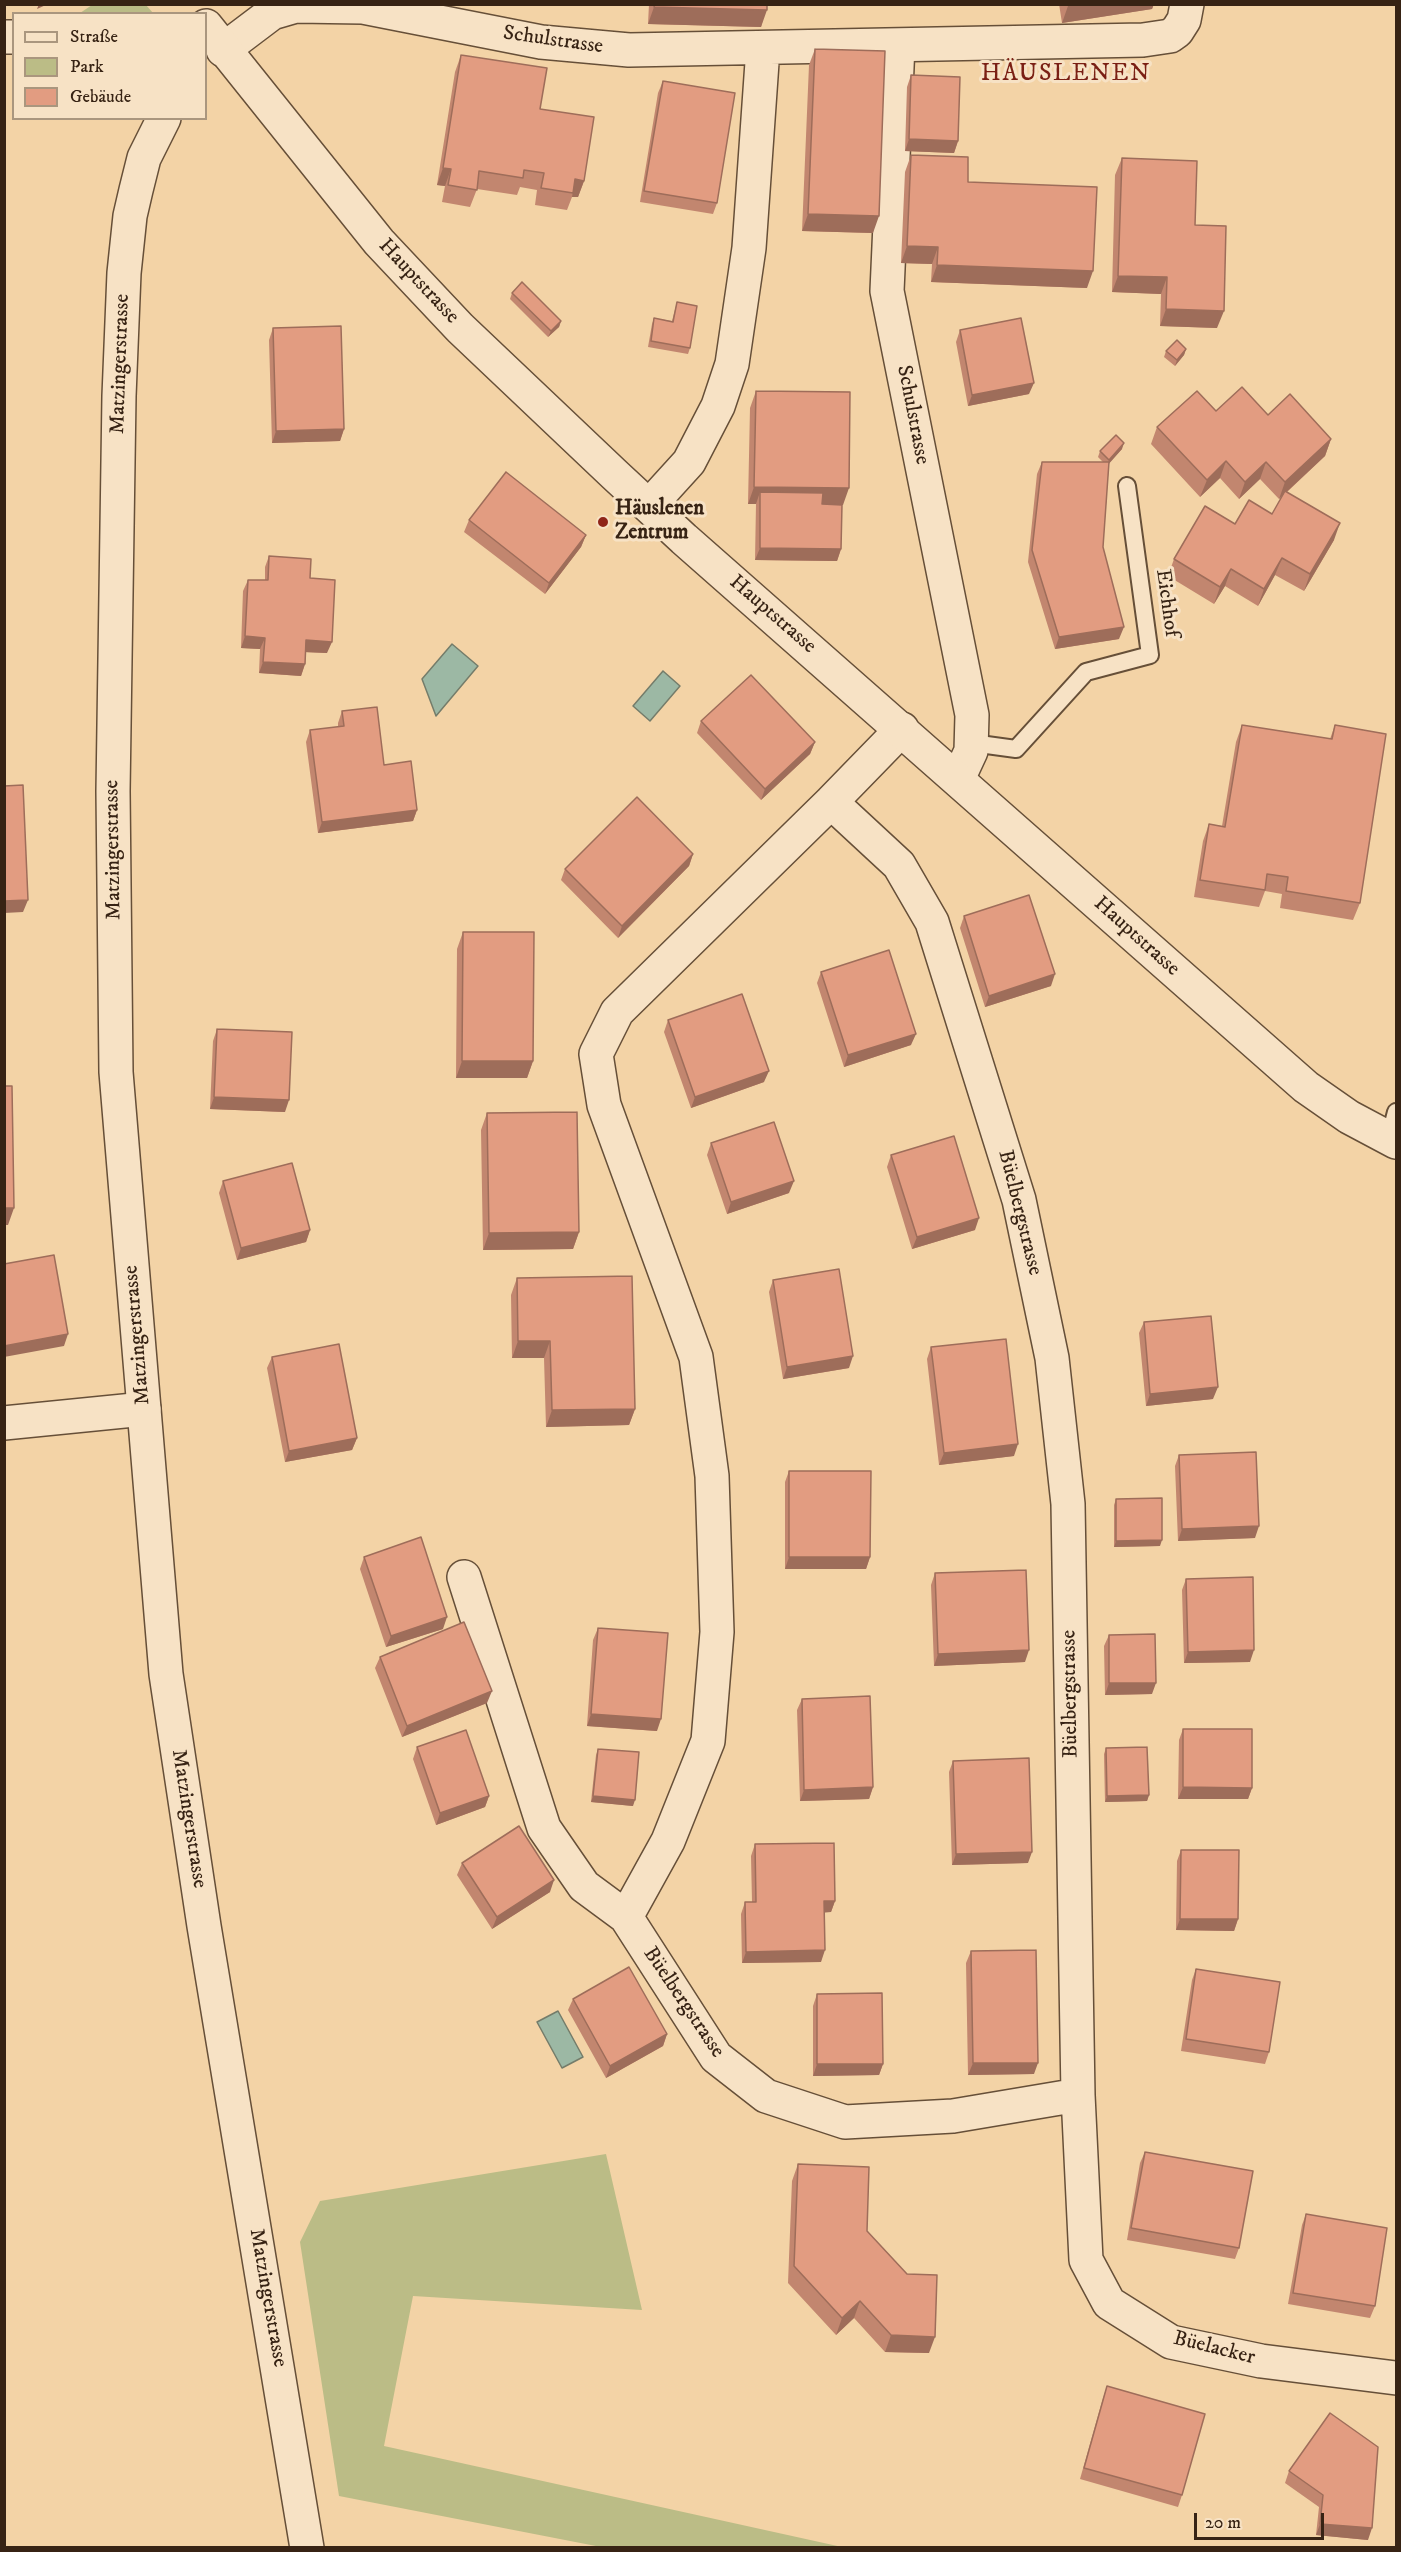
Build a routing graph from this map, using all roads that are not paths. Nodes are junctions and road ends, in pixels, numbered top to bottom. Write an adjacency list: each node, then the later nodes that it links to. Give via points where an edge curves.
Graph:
1 (1186, 12): 3 (street, Schulstrasse, via 1177,31 1170,36 1143,40)
2 (470, 16): 4 (street, Schulstrasse, via 296,6 272,13); 5 (street, Schulstrasse, via 585,47)
3 (898, 45): 5 (street, Schulstrasse); 10 (street, Schulstrasse, via 887,291 972,715)
4 (211, 48): 8 (street, Hauptstrasse, via 379,242 460,328)
5 (763, 48): 8 (street, via 749,248 732,364 718,406 689,462)
6 (163, 120): 14 (street, Matzingerstrasse, via 144,158 130,216 124,273 112,790 116,1072)
7 (1127, 486): 10 (lane, Eichhof, via 1150,655 1086,672 1016,749)
8 (649, 506): 9 (street, Hauptstrasse)
9 (902, 729): 11 (street, Hauptstrasse); 12 (street)
10 (972, 743): 11 (street, Schulstrasse)
11 (958, 779): 13 (street, Hauptstrasse, via 1306,1087 1349,1117)
12 (831, 802): 17 (street, via 618,1012 596,1054 604,1105 696,1357 713,1500 717,1632 708,1742 668,1840); 18 (street, Büelbergstrasse, via 899,865 932,922 1019,1200 1052,1358 1068,1504)
13 (1394, 1131)
14 (144, 1409): 15 (street); 20 (street, Matzingerstrasse, via 166,1674)
15 (4, 1423)
16 (464, 1577): 17 (street, Büelbergstrasse, via 544,1828 584,1886)
17 (626, 1917): 18 (street, Büelbergstrasse, via 716,2057 766,2096 845,2122 953,2116)
18 (1078, 2095): 19 (street, Büelacker, via 1086,2260 1109,2304 1171,2342 1261,2361)
19 (1396, 2378)
20 (307, 2547)

